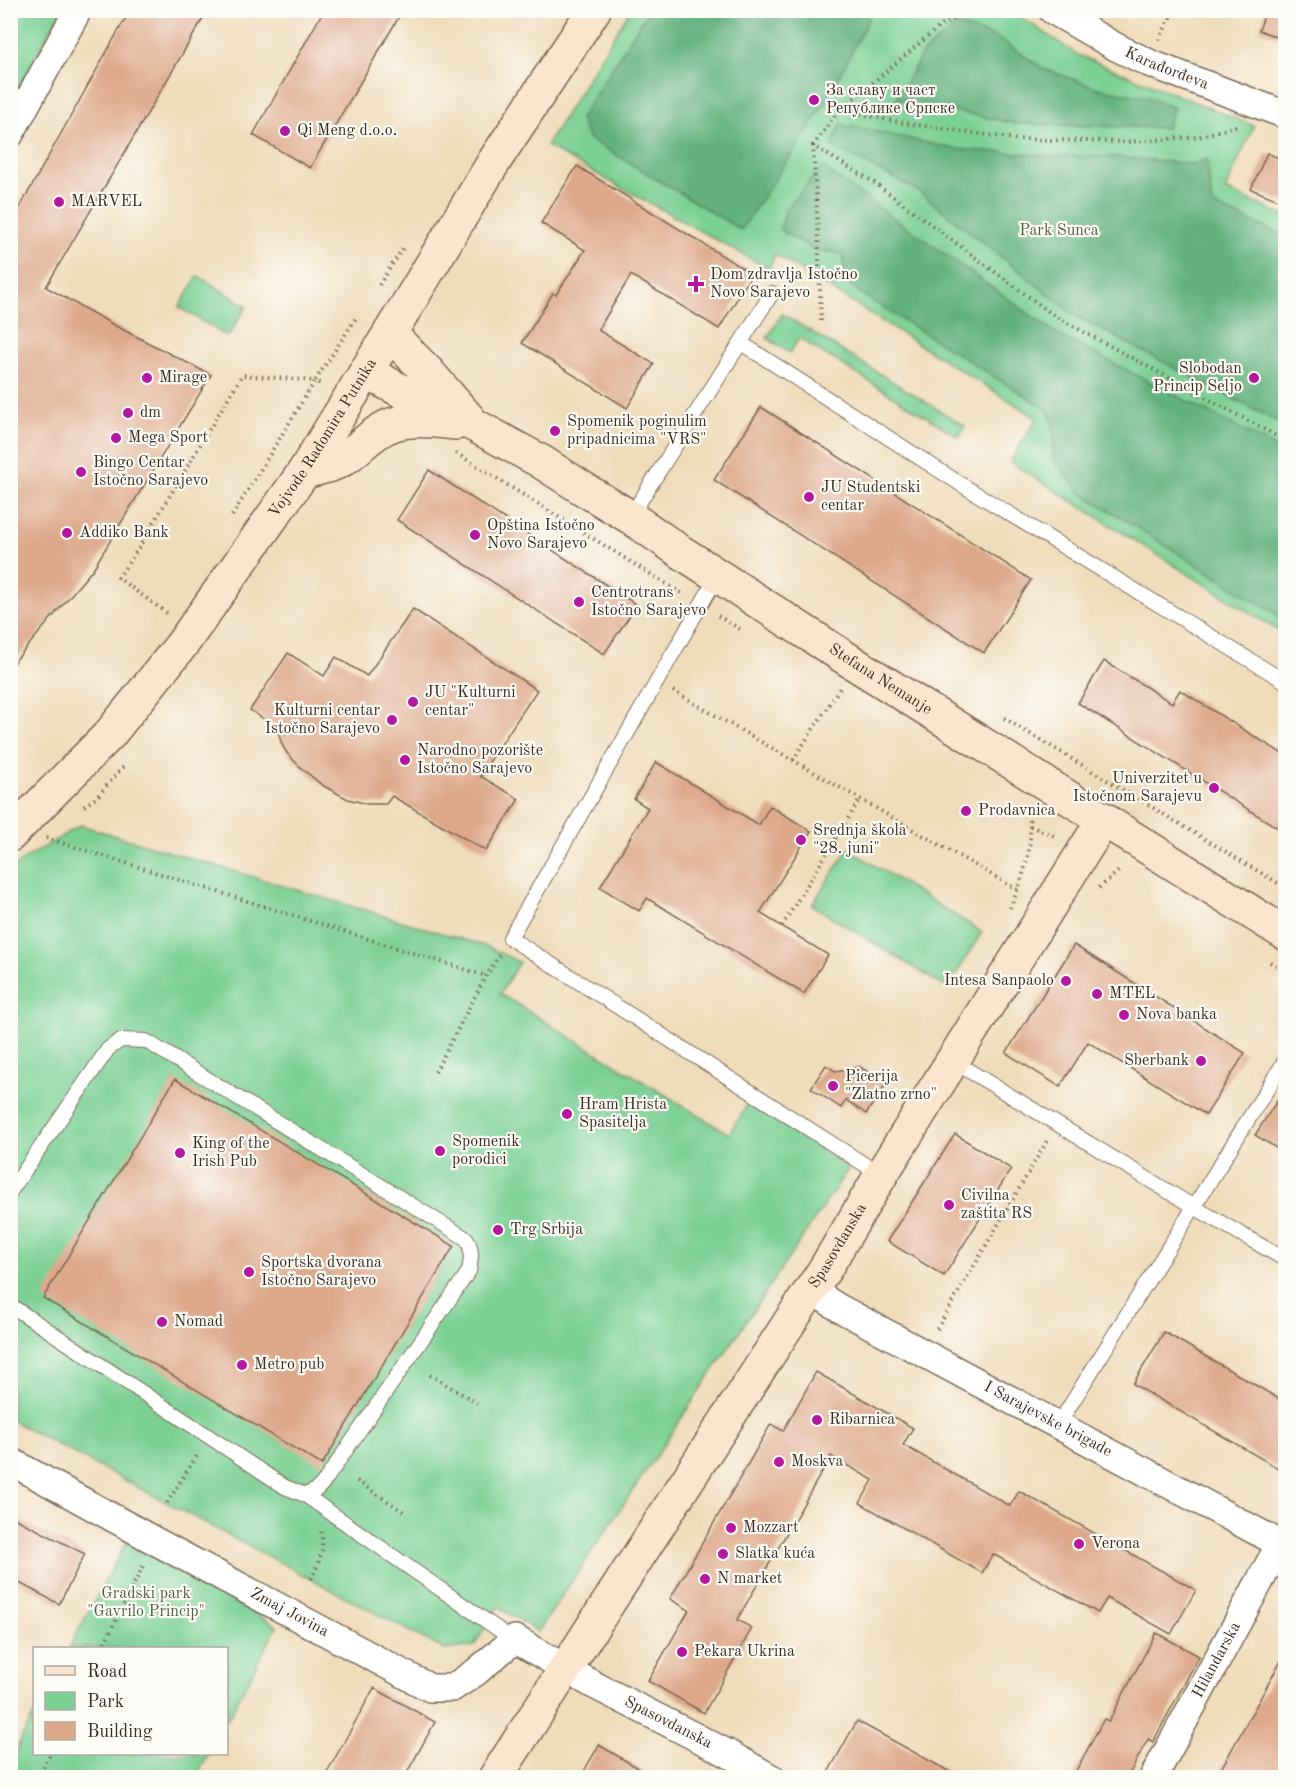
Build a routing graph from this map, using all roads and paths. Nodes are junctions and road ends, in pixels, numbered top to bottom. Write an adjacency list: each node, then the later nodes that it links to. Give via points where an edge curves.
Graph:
1 (78, 10): 9 (street)
2 (594, 10): 14 (main road, Vojvode Radomira Putnika, via 495,160)
3 (969, 10): 7 (path, via 939,27)
4 (1052, 10): 8 (street, Karađorđeva, via 1149,63)
5 (1174, 10): 6 (path)
6 (1165, 27)
7 (839, 110): 8 (path, via 1015,139 1123,142 1198,137); 10 (path)
8 (1283, 114)
9 (10, 134)
10 (813, 146): 13 (path); 19 (path, via 872,181 1056,317)
11 (772, 293): 15 (lane)
12 (356, 318): 17 (path)
13 (820, 321)
14 (390, 334): 16 (main road, Vojvode Radomira Putnika); 18 (main road, Stefana Nemanje)
15 (741, 343): 23 (lane); 30 (lane, via 962,485)
16 (366, 372): 18 (main road, Stefana Nemanje); 21 (main road, Vojvode Radomira Putnika)
17 (315, 381): 22 (path); 27 (path, via 242,375 118,578)
18 (474, 425): 21 (main road, via 425,420 395,423 335,465); 23 (main road, Stefana Nemanje)
19 (1286, 441)
20 (451, 449): 25 (path)
21 (304, 472): 27 (main road, Vojvode Radomira Putnika)
22 (232, 517)
23 (630, 517): 24 (main road, Stefana Nemanje)
24 (718, 575): 25 (lane); 29 (main road, Stefana Nemanje)
25 (701, 606): 26 (path); 28 (lane)
26 (740, 629)
27 (192, 631): 39 (main road, Vojvode Radomira Putnika, via 109,735)
28 (657, 682): 32 (path); 51 (lane, via 510,938)
29 (848, 682): 32 (path); 36 (main road, Stefana Nemanje)
30 (1286, 682)
31 (131, 759): 35 (path, via 96,798)
32 (793, 760): 33 (path)
33 (860, 799): 37 (path, via 1018,890); 44 (path)
34 (1020, 801): 37 (path, via 1027,810)
35 (77, 811)
36 (1104, 819): 40 (main road, Spasovdanska); 45 (main road, Stefana Nemanje)
37 (1030, 826): 40 (path)
38 (49, 830): 49 (path, via 40,836 486,976)
39 (10, 835)
40 (1085, 850): 41 (path); 48 (main road, Spasovdanska)
41 (1121, 869): 42 (path); 43 (path)
42 (1130, 873)
43 (1094, 891)
44 (782, 926)
45 (1276, 947): 46 (path)
46 (1286, 972)
47 (1286, 1059): 53 (lane)
48 (953, 1061): 50 (lane); 51 (main road, Spasovdanska)
49 (435, 1072)
50 (1057, 1124): 53 (lane); 57 (path, via 937,1330)
51 (881, 1175): 55 (main road, Spasovdanska)
52 (10, 1192): 64 (lane, via 108,1048 121,1040 146,1041 467,1239 472,1256 469,1271 324,1482)
53 (1194, 1207): 54 (lane); 60 (lane)
54 (1286, 1260)
55 (811, 1290): 60 (street, I Sarajevske brigade); 71 (main road, Spasovdanska)
56 (10, 1305): 64 (lane, via 285,1487)
57 (927, 1325)
58 (430, 1375): 59 (path)
59 (477, 1403)
60 (1058, 1425): 68 (street, I Sarajevske brigade)
61 (201, 1449): 65 (path)
62 (10, 1461): 67 (street, Zmaj Jovina)
63 (357, 1481): 66 (path)
64 (305, 1495): 69 (lane)
65 (166, 1503)
66 (404, 1512)
67 (155, 1541): 69 (street, Zmaj Jovina, via 430,1688 452,1688); 70 (path)
68 (1283, 1546): 76 (street, Hilandarska)
69 (515, 1639): 71 (street)
70 (102, 1647)
71 (565, 1668): 74 (main road, Spasovdanska); 75 (street, Spasovdanska)
72 (50, 1755): 73 (path)
73 (38, 1778)
74 (495, 1778)
75 (771, 1778)
76 (1153, 1778)

